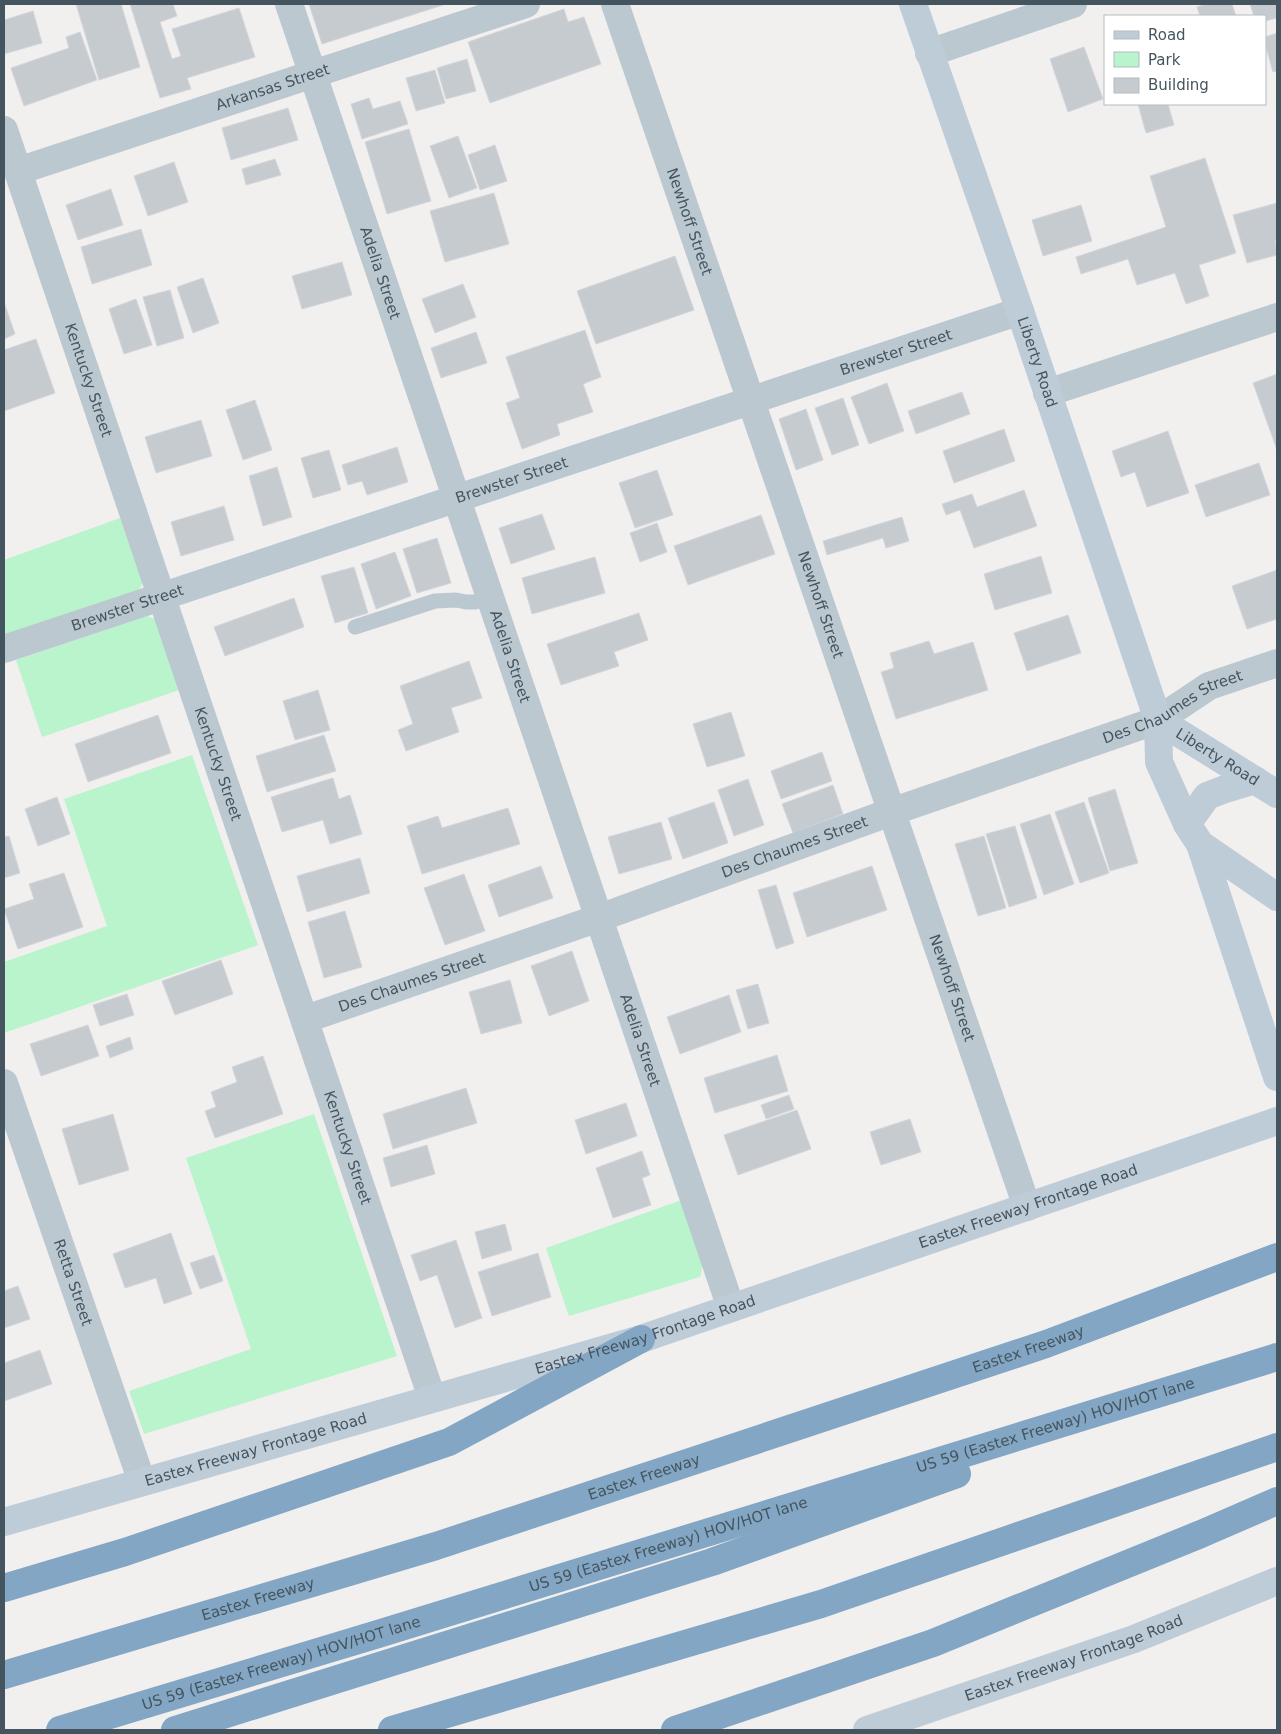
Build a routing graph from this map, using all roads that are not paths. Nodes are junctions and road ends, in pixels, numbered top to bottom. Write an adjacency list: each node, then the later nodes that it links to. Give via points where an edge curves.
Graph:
1 (288, 4): 7 (street, Adelia Street)
2 (526, 4): 7 (street, Arkansas Street)
3 (615, 4): 13 (street, Newhoff Street)
4 (913, 4): 6 (main road, Liberty Road)
5 (1073, 4): 6 (street)
6 (929, 53): 10 (main road, Liberty Road)
7 (313, 75): 9 (street, Arkansas Street); 14 (street, Adelia Street)
8 (4, 130): 9 (street, Kentucky Street)
9 (18, 172): 16 (street, Kentucky Street)
10 (1020, 311): 12 (main road, Liberty Road); 13 (street, Brewster Street)
11 (1277, 317): 12 (street)
12 (1047, 393): 20 (main road, Liberty Road)
13 (750, 400): 14 (street, Brewster Street); 22 (street, Newhoff Street)
14 (457, 499): 15 (street, Adelia Street); 16 (street, Brewster Street)
15 (490, 596): 17 (lane, via 475,602 434,601); 25 (street, Adelia Street)
16 (161, 598): 18 (street, Brewster Street); 26 (street, Kentucky Street)
17 (355, 627)
18 (4, 649)
19 (1277, 663): 20 (street, Des Chaumes Street, via 1209,686)
20 (1158, 720): 21 (main road, Liberty Road); 22 (street, Des Chaumes Street); 23 (main road, Liberty Road, via 1159,762)
21 (1266, 787): 23 (main road, via 1225,789 1207,796)
22 (891, 812): 25 (street, Des Chaumes Street); 31 (street, Newhoff Street)
23 (1194, 834): 24 (main road); 27 (main road, Liberty Road)
24 (1277, 897)
25 (599, 918): 26 (street, Des Chaumes Street); 33 (street, Adelia Street)
26 (306, 1019): 36 (street, Kentucky Street)
27 (1277, 1078)
28 (4, 1083): 30 (street, Retta Street)
29 (1277, 1121): 31 (main road, Eastex Freeway Frontage Road)
30 (10, 1124): 38 (street, Retta Street)
31 (1027, 1207): 33 (main road, Eastex Freeway Frontage Road)
32 (1277, 1257): 43 (highway, Eastex Freeway, via 1046,1344 436,1546)
33 (732, 1308): 34 (main road, Eastex Freeway Frontage Road)
34 (641, 1339): 36 (main road, Eastex Freeway Frontage Road); 42 (highway, via 448,1442 125,1552)
35 (1277, 1358): 44 (highway, US 59 (Eastex Freeway) HOV/HOT lane); 45 (highway, via 712,1562)
36 (432, 1398): 38 (main road, Eastex Freeway Frontage Road)
37 (1277, 1447): 46 (highway, via 821,1604)
38 (142, 1482): 40 (main road, Eastex Freeway Frontage Road)
39 (1277, 1501): 47 (highway, via 933,1643)
40 (4, 1522)
41 (1277, 1581): 48 (main road, Eastex Freeway Frontage Road, via 1134,1639)
42 (4, 1588)
43 (4, 1675)
44 (60, 1730)
45 (175, 1730)
46 (392, 1730)
47 (675, 1730)
48 (868, 1730)

